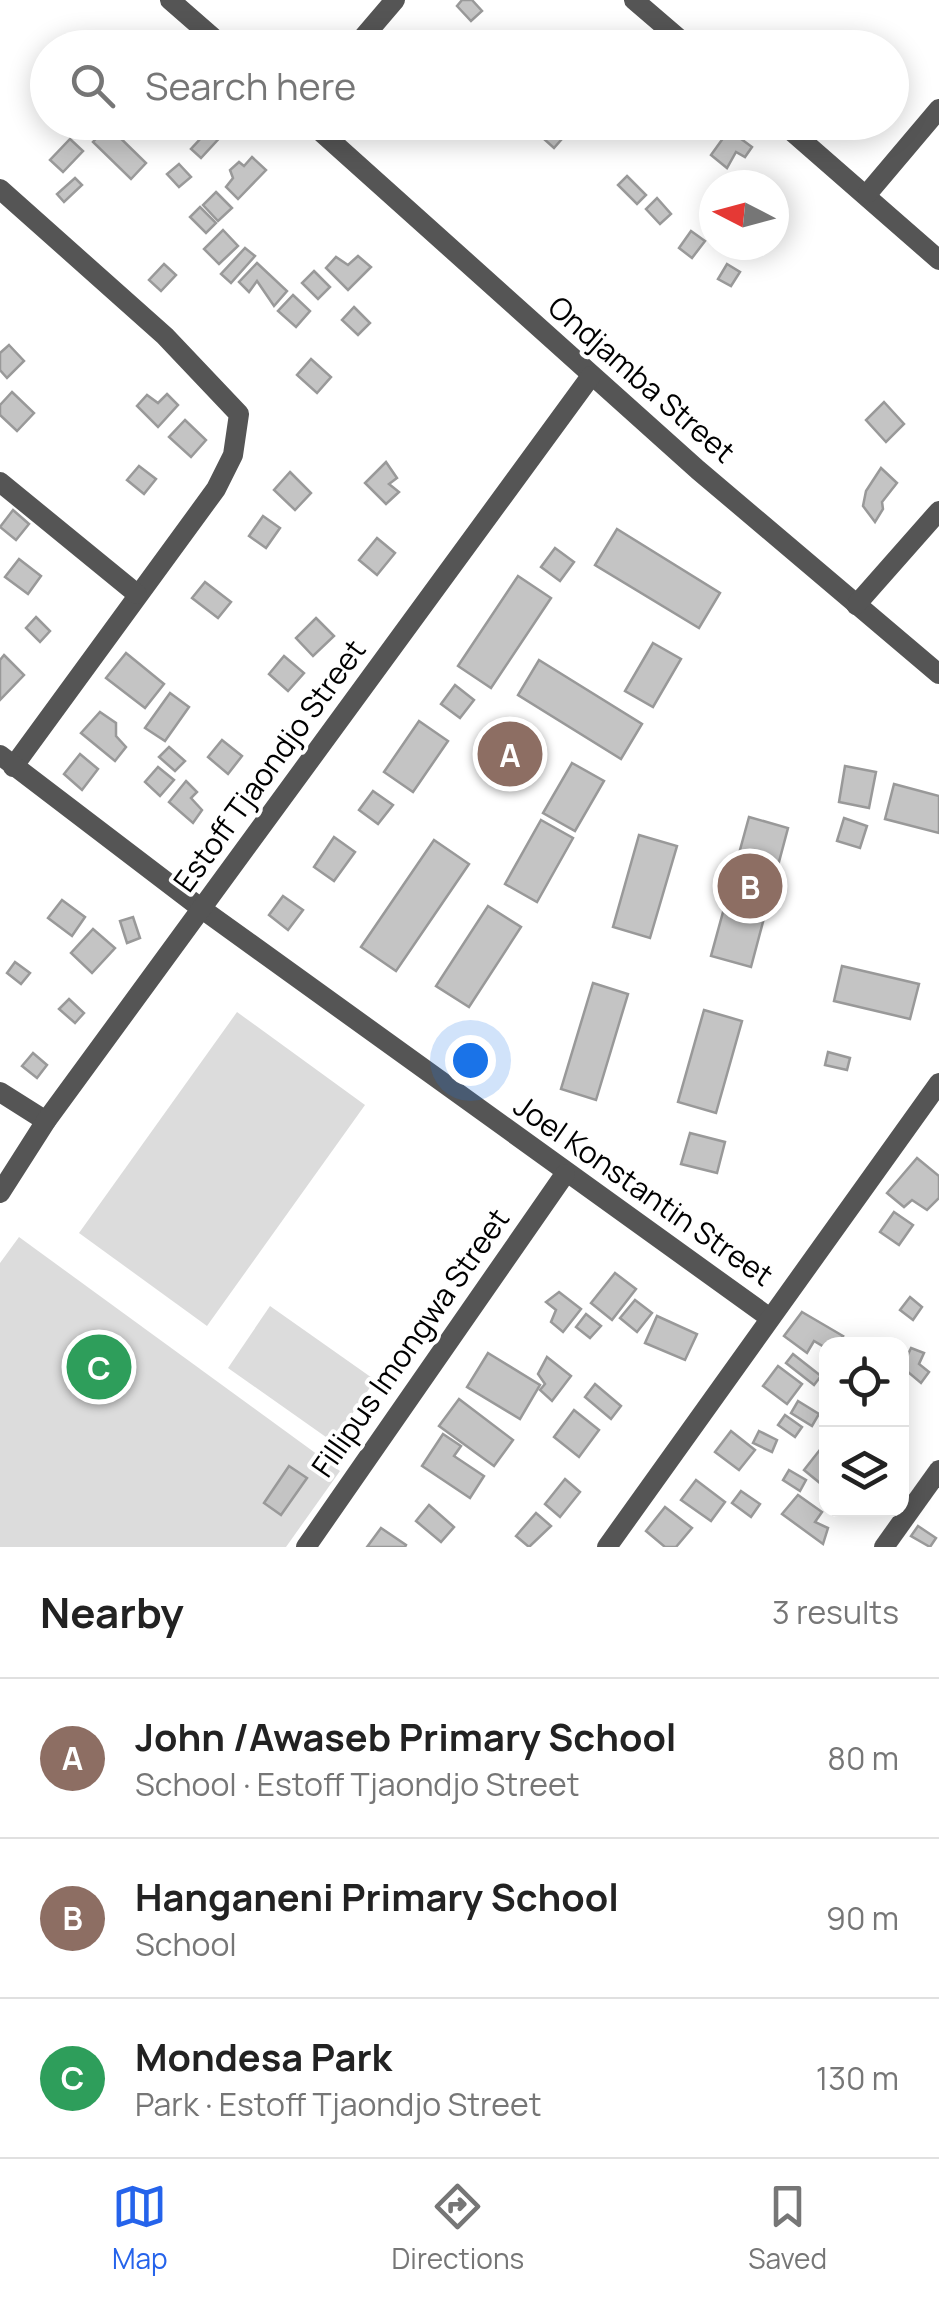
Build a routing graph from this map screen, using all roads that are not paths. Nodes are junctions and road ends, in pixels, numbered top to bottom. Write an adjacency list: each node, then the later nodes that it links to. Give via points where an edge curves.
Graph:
1 (170, 0): 4 (street)
2 (395, 0): 5 (street)
3 (634, 0): 6 (street)
4 (204, 30)
5 (369, 30)
6 (669, 30)
7 (939, 109): 11 (street)
8 (330, 140): 13 (street, Ondjamba Street)
9 (804, 140): 11 (street)
10 (0, 189): 16 (street, via 165,336 239,414 233,455 216,489)
11 (868, 193): 12 (street)
12 (939, 260)
13 (592, 376): 17 (street, Ondjamba Street); 20 (street, Estoff Tjaondjo Street)
14 (0, 482): 16 (street)
15 (939, 511): 17 (street)
16 (137, 594): 19 (street)
17 (856, 605): 18 (street, Ondjamba Street)
18 (939, 674)
19 (7, 761): 20 (street, Joel Konstantin Street)
20 (202, 910): 23 (street, Estoff Tjaondjo Street); 24 (street, Joel Konstantin Street)
21 (939, 1083): 26 (street)
22 (0, 1092): 23 (street)
23 (46, 1121): 25 (street, Estoff Tjaondjo Street)
24 (565, 1174): 26 (street, Joel Konstantin Street); 29 (street, Fillipus Imongwa Street)
25 (0, 1194)
26 (770, 1318): 30 (street)
27 (939, 1470): 28 (street)
28 (931, 1498): 31 (street)
29 (306, 1547)
30 (607, 1547)
31 (884, 1547)

